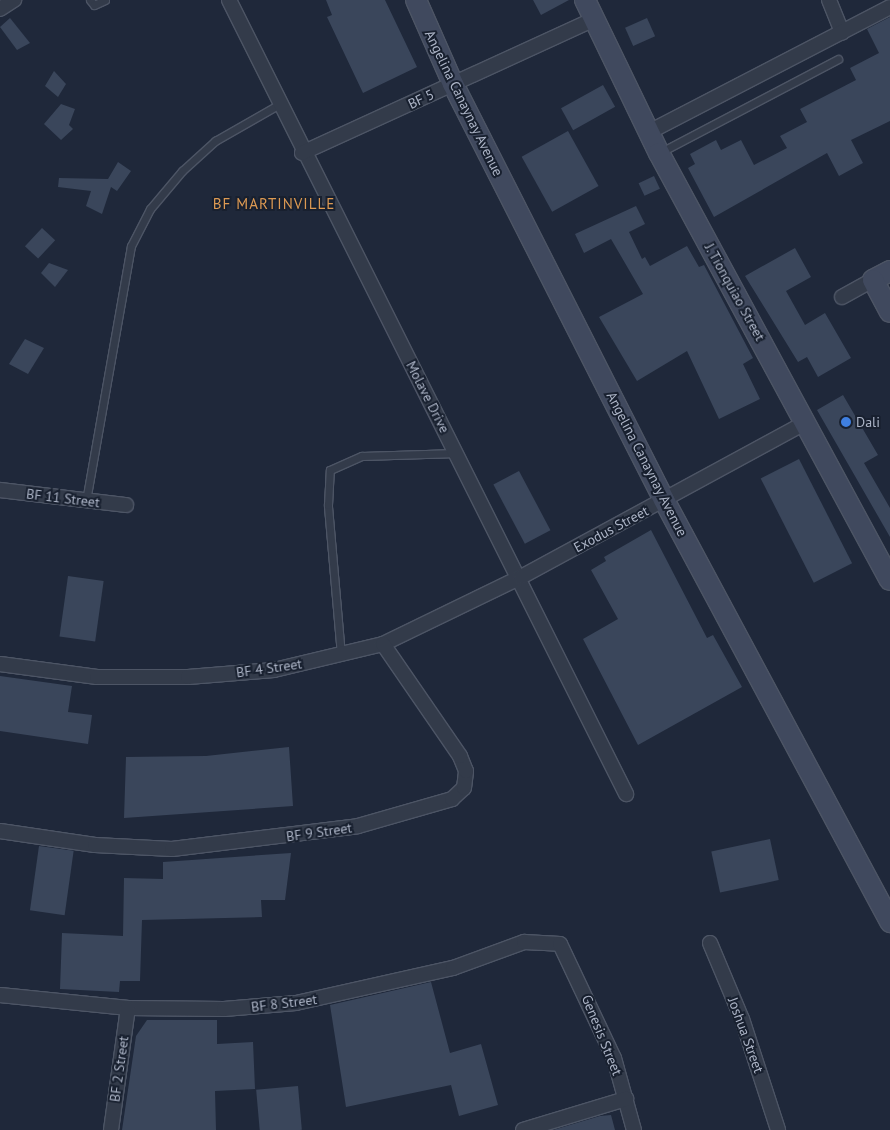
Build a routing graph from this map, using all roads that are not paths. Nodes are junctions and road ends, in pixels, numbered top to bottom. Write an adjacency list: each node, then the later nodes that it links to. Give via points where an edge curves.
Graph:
1 (14, 0): 9 (street)
2 (90, 0): 3 (lane, via 94,5)
3 (105, 0)
4 (229, 0): 14 (street, Molave Drive)
5 (416, 0): 13 (street, Angelina Canaynay Avenue)
6 (585, 0): 10 (street, J. Tionquiao Street)
7 (828, 0): 11 (street)
8 (890, 7): 11 (street)
9 (0, 9)
10 (594, 20): 13 (street, BF 5); 15 (street, J. Tionquiao Street)
11 (842, 32): 15 (street)
12 (838, 59): 17 (lane)
13 (453, 84): 16 (street, BF 5); 24 (street, Angelina Canaynay Avenue)
14 (278, 105): 16 (street, Molave Drive); 25 (lane, via 215,141 182,171 150,209 131,246)
15 (648, 132): 17 (street, J. Tionquiao Street)
16 (302, 153): 22 (street, Molave Drive)
17 (659, 153): 21 (street, J. Tionquiao Street)
18 (882, 276): 19 (street); 20 (street)
19 (842, 297)
20 (890, 312)
21 (806, 422): 24 (street, Exodus Street); 28 (street, J. Tionquiao Street)
22 (456, 453): 27 (street, Molave Drive); 30 (lane, via 362,456 330,470 328,506)
23 (0, 490): 25 (street, BF 11 Street)
24 (664, 500): 27 (street, Exodus Street); 34 (street, Angelina Canaynay Avenue)
25 (86, 501): 26 (street, BF 11 Street)
26 (126, 505)
27 (521, 577): 29 (street, BF 4 Street); 32 (street, Molave Drive)
28 (890, 580)
29 (383, 644): 30 (street, BF 4 Street); 33 (street, BF 9 Street, via 460,756 466,771 464,788 452,799 358,826 172,848 95,845)
30 (341, 655): 31 (street, BF 4 Street, via 274,670 188,677 97,677)
31 (0, 664)
32 (626, 794)
33 (0, 831)
34 (890, 922)
35 (710, 943): 43 (street, Joshua Street, via 742,1019)
36 (560, 944): 38 (street, BF 8 Street, via 524,942 453,968 296,1003 224,1009); 39 (street, Genesis Street, via 597,1017)
37 (0, 995): 38 (street, BF 8 Street)
38 (128, 1008): 40 (street, BF 2 Street)
39 (626, 1099): 41 (street); 42 (street, Genesis Street)
40 (111, 1130)
41 (523, 1130)
42 (634, 1130)
43 (778, 1130)

